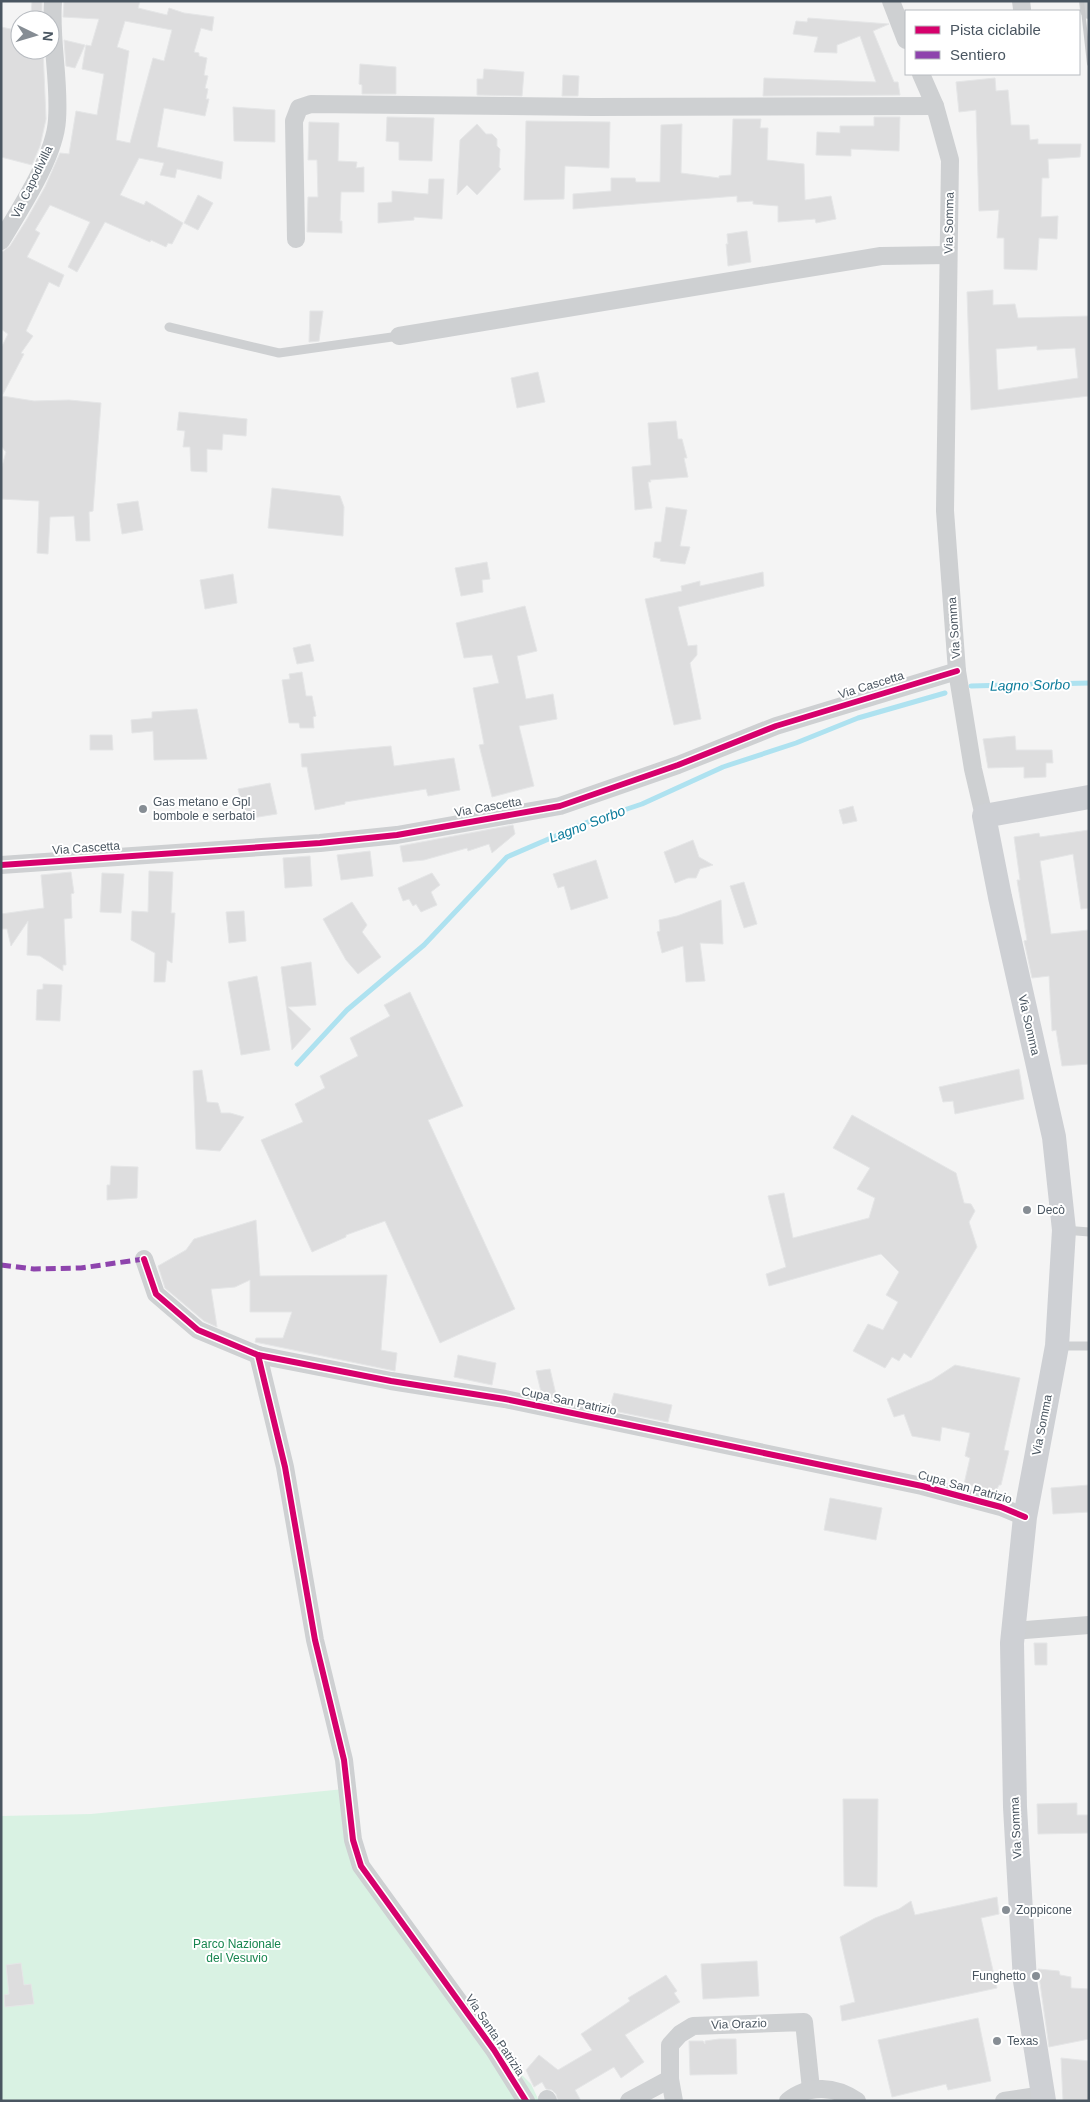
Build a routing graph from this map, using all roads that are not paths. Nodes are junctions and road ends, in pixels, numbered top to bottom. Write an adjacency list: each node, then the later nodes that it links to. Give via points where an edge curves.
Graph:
1 (53, 1): 9 (street, Via Capodivilla, via 58,88 55,136 36,179)
2 (891, 1): 5 (street)
3 (1088, 1): 4 (street)
4 (1089, 10)
5 (905, 37)
6 (921, 75): 7 (street, Via Somma)
7 (935, 106): 8 (street, via 311,104 299,108 294,122); 10 (street, Via Somma, via 950,160)
8 (296, 239)
9 (1, 242)
10 (948, 255): 12 (street, via 881,256); 13 (street, Via Somma, via 945,511)
11 (169, 327): 12 (lane, via 279,353)
12 (399, 336)
13 (957, 672): 15 (street, Via Somma); 16 (street, Via Cascetta, via 776,726 678,765 560,806 397,835)
14 (1089, 797): 15 (main road)
15 (984, 816): 17 (main road, Via Somma, via 1054,1137)
16 (1, 866)
17 (1064, 1230): 18 (lane); 20 (main road, Via Somma)
18 (1089, 1232)
19 (144, 1259): 22 (street, Cupa San Patrizio, via 156,1294 198,1330)
20 (1057, 1346): 21 (lane); 23 (main road, Via Somma)
21 (1089, 1346)
22 (258, 1355): 23 (street, Cupa San Patrizio, via 505,1399 912,1484); 29 (street, Via Santa Patrizia, via 285,1468 315,1640 344,1760 353,1840 361,1866 494,2050)
23 (1025, 1516): 25 (main road, Via Somma)
24 (1089, 1625): 25 (street)
25 (1013, 1631): 28 (main road, Via Somma, via 1015,1807 1025,1981)
26 (670, 2079): 27 (street, Via Orazio, via 670,2045 693,2026 804,2022); 30 (street); 31 (street, Via Orazio)
27 (810, 2089): 32 (street); 33 (street, via 829,2088)
28 (1044, 2098): 34 (street)
29 (526, 2101)
30 (629, 2101)
31 (674, 2101)
32 (788, 2101)
33 (857, 2101)
34 (1004, 2101)

